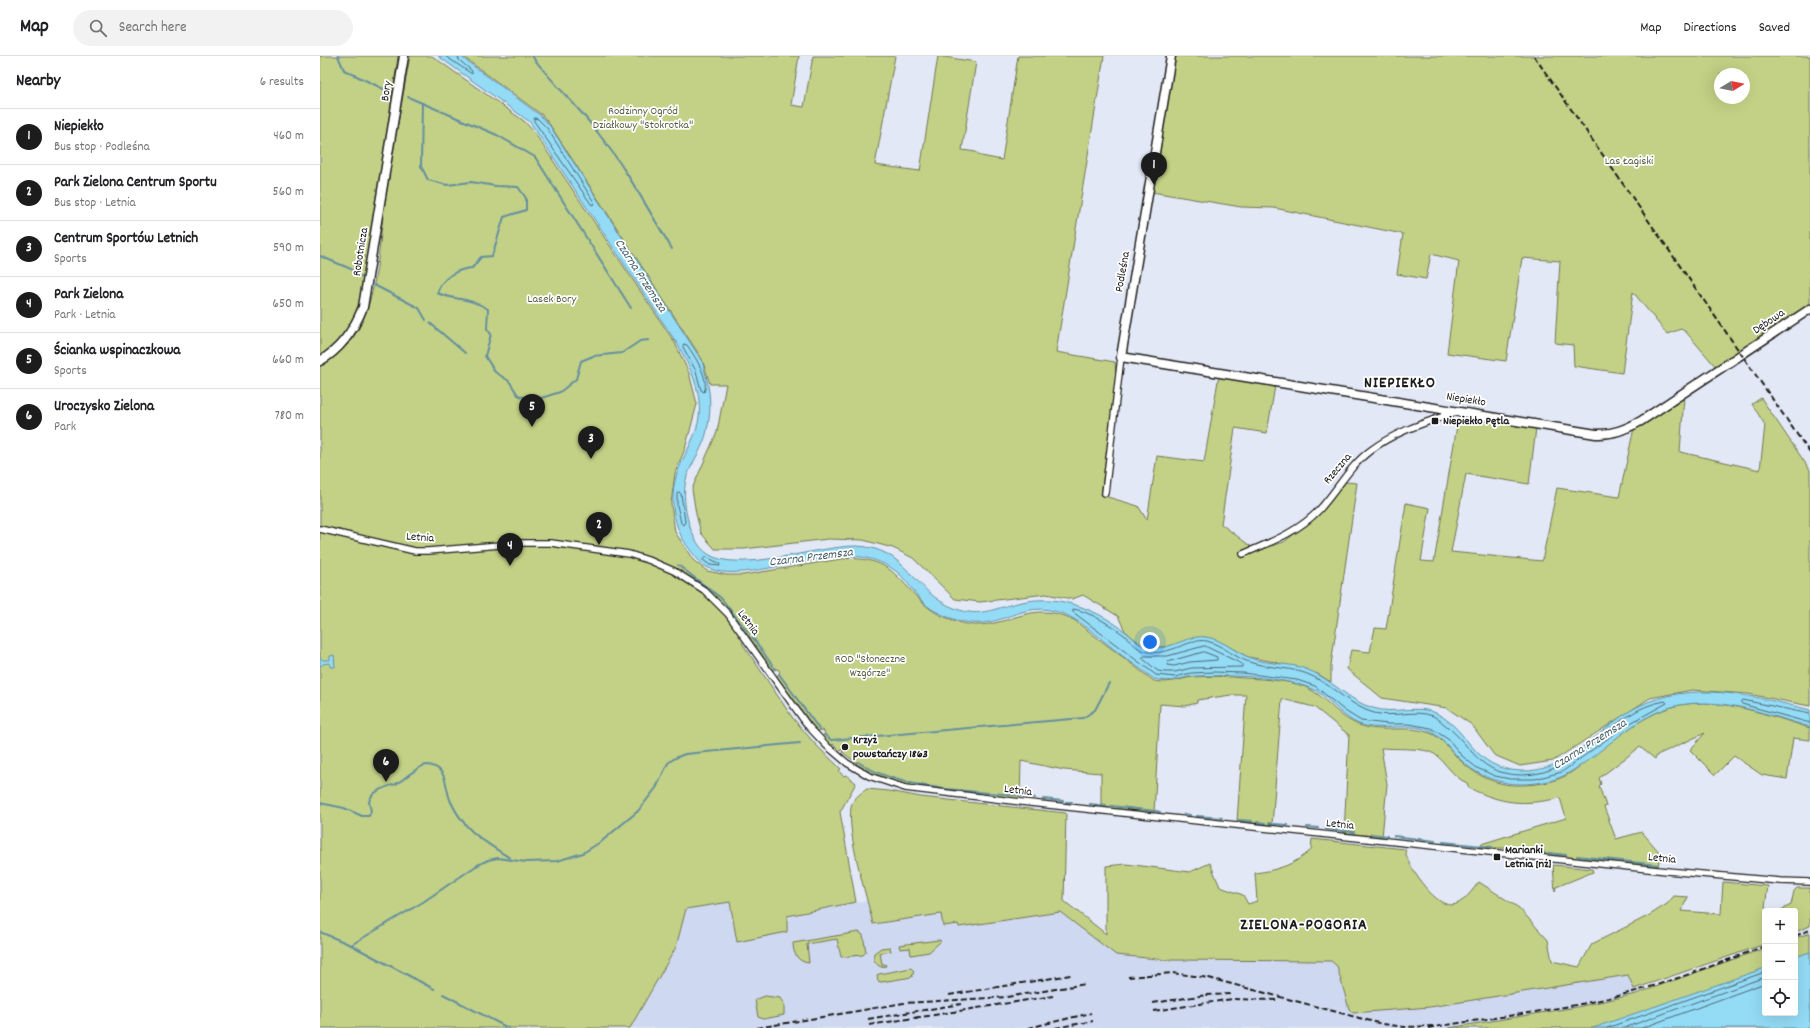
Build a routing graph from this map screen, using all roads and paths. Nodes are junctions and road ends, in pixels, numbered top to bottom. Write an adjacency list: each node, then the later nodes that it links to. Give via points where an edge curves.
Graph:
1 (404, 56): 3 (street, Bory)
2 (1172, 56): 5 (street, Podleśna)
3 (393, 130): 6 (street, Robotnicza, via 363,307 344,342)
4 (1810, 309): 7 (street, Dębowa)
5 (1121, 357): 8 (street, Niepiekło); 9 (street, Podleśna)
6 (320, 361)
7 (1700, 382): 8 (street, Niepiekło, via 1641,421 1607,434)
8 (1458, 411): 11 (street, Rzeczna, via 1382,442 1349,471 1312,516 1279,540)
9 (1105, 493)
10 (320, 529): 12 (street, Letnia, via 415,550 541,542 619,552 658,564 692,582 724,609 808,726 827,746 847,763 869,776 905,788 1697,874)
11 (1243, 554)
12 (1810, 882)

